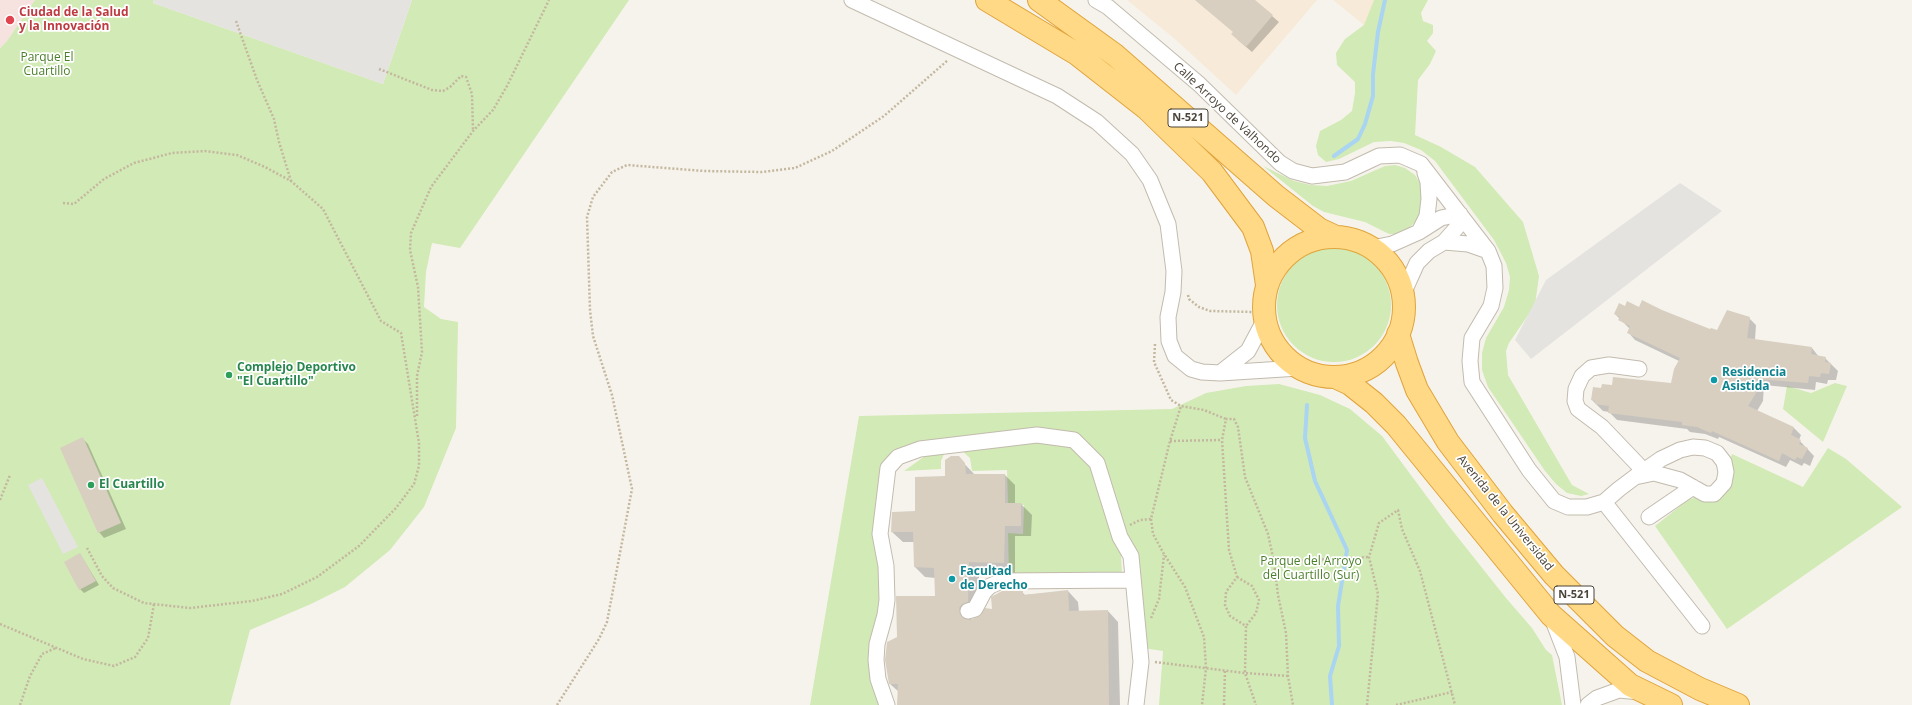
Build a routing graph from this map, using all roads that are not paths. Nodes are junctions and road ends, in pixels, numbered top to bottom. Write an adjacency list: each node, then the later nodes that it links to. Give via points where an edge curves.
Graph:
1 (852, 0): 18 (street, via 1057,96 1097,122 1132,154 1150,180 1168,224 1174,271 1168,317 1169,341 1175,356 1191,369)
2 (986, 0): 12 (highway, N-521, via 1078,54 1146,108 1212,172 1253,227 1262,251)
3 (1039, 0): 8 (highway, N-521, via 1115,55 1276,196 1319,229)
4 (1096, 0): 5 (street, Calle Arroyo de Valhondo, via 1108,7 1199,84 1280,163 1293,171 1312,176 1345,172 1378,156 1400,155)
5 (1421, 164): 6 (street, Calle Arroyo de Valhondo); 7 (street, via 1428,182 1429,199 1428,216)
6 (1460, 214): 7 (street, via 1441,218); 9 (street, via 1459,225); 11 (street, Calle Arroyo de Valhondo)
7 (1419, 232): 10 (street, via 1392,244)
8 (1336, 237): 10 (highway, N-521, via 1358,241); 12 (highway, N-521, via 1308,242 1289,253 1275,268)
9 (1444, 242): 11 (street, via 1468,244); 13 (street, via 1429,251 1417,263)
10 (1372, 248): 13 (highway, N-521, via 1392,268)
11 (1488, 251): 22 (street, Calle Arroyo de Valhondo, via 1494,266 1495,288 1491,306 1472,338 1472,382 1529,470 1554,501 1568,507 1587,507)
12 (1267, 285): 14 (highway, N-521)
13 (1403, 294): 15 (highway, N-521, via 1403,314)
14 (1264, 313): 16 (highway, N-521, via 1269,334 1277,347 1287,359); 18 (street, via 1248,350)
15 (1398, 334): 19 (highway, N-521, via 1386,353 1369,367 1353,374); 34 (highway, Avenida de la Universidad / N-521, via 1417,390 1448,442 1554,575 1615,636 1647,661 1700,689)
16 (1300, 368): 18 (street); 19 (highway, N-521)
17 (1639, 369): 20 (street, via 1609,365 1591,368 1582,376 1576,388 1575,400 1578,408 1602,427)
18 (1220, 373)
19 (1335, 377): 26 (highway, N-521, via 1350,384 1396,425)
20 (1640, 474): 21 (street, via 1654,473 1680,480); 21 (street, via 1661,459 1680,450 1693,447 1717,453 1724,462 1724,484 1714,494 1705,494); 22 (street)
21 (1693, 487): 23 (street)
22 (1604, 502): 27 (street)
23 (1650, 517)
24 (1133, 580): 25 (street, via 1002,581 990,586 975,609); 29 (street, via 1132,556 1120,537 1097,463 1074,440 1037,435 933,447 898,457 888,468 880,534 886,566 886,600 876,660 878,679); 30 (street, via 1141,662)
25 (968, 611)
26 (1551, 615): 28 (highway, N-521, via 1630,685); 31 (street, via 1567,657)
27 (1702, 626)
28 (1645, 692): 32 (street, via 1619,690 1597,698); 33 (highway, N-521)
29 (887, 705)
30 (1136, 705)
31 (1573, 705)
32 (1588, 705)
33 (1671, 705)
34 (1738, 705)

